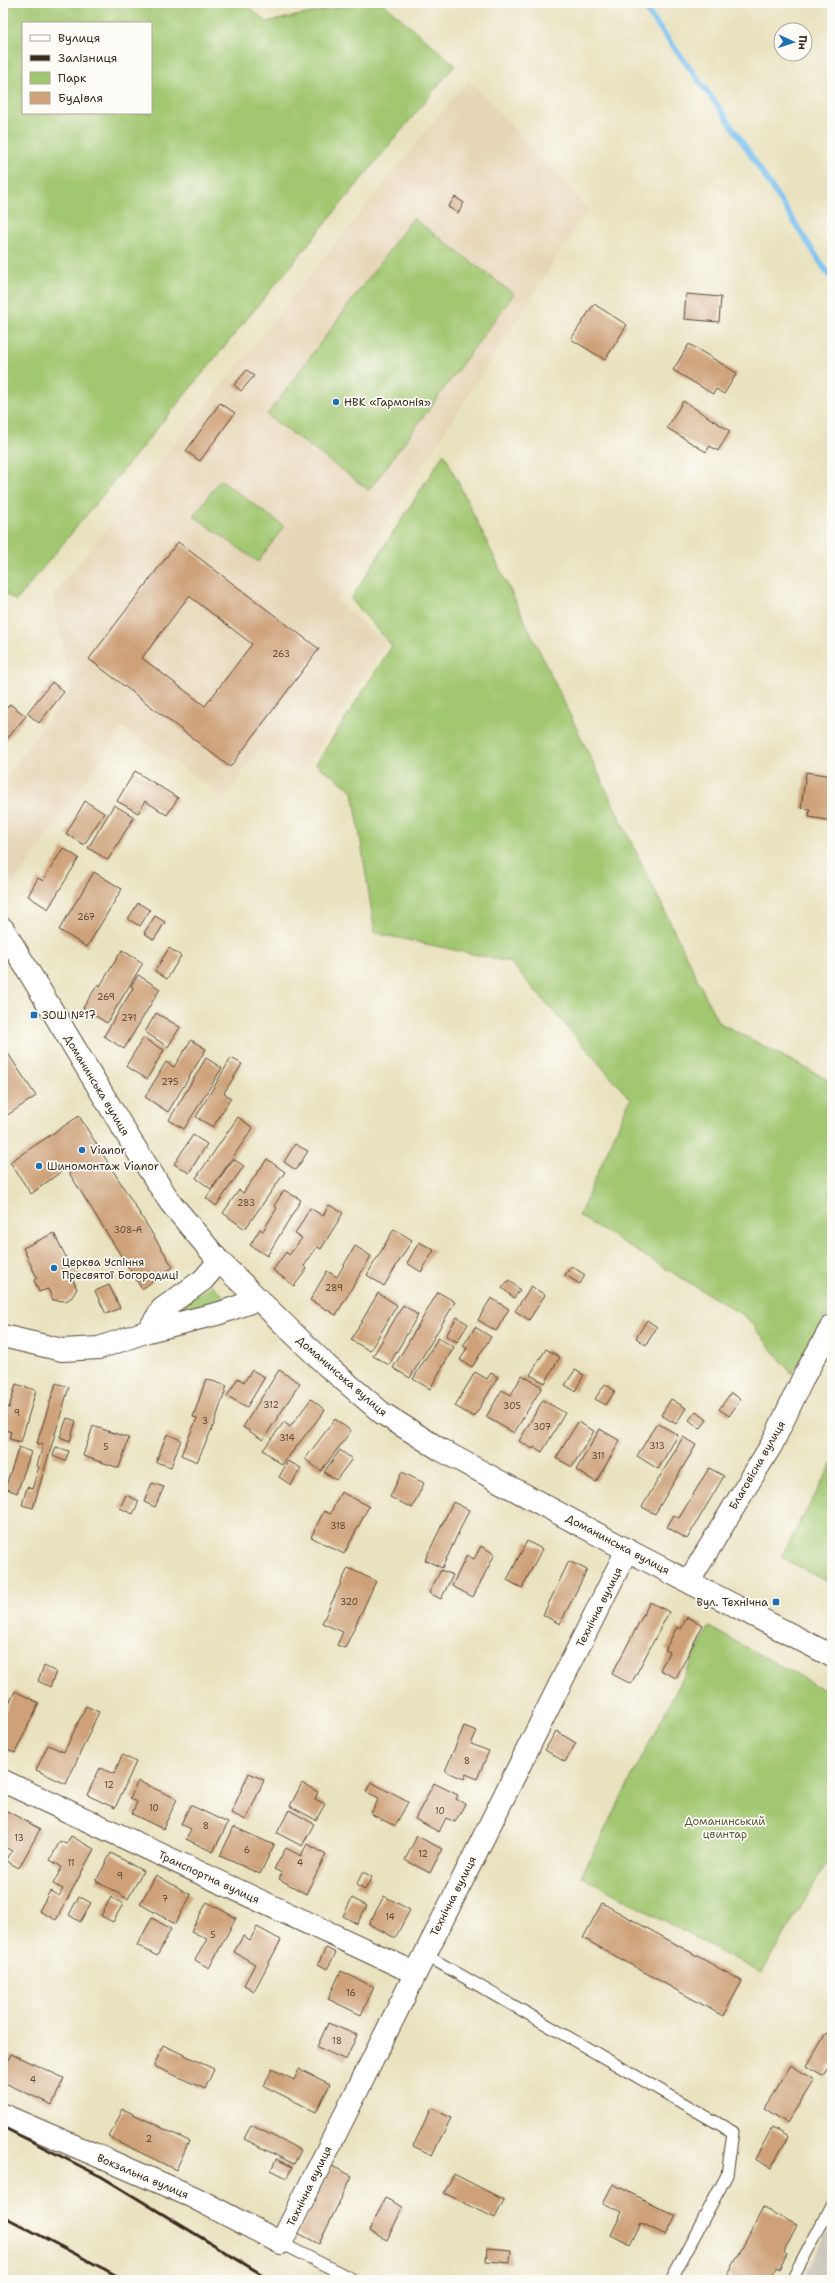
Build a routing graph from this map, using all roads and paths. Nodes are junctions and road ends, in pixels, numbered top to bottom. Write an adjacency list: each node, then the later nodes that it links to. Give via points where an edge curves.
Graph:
1 (3, 929): 2 (street, Доманинська вулиця, via 170,1202)
2 (219, 1261): 3 (street, Доманинська вулиця); 5 (street, via 203,1280 162,1309)
3 (259, 1299): 5 (street, via 220,1314); 7 (street, Доманинська вулиця, via 326,1365 401,1426)
4 (832, 1326): 8 (street, Благовісна вулиця, via 804,1376 772,1444)
5 (148, 1331): 6 (street, via 100,1348 77,1350 46,1347)
6 (3, 1336)
7 (627, 1550): 8 (street, Доманинська вулиця); 11 (street, Технічна вулиця)
8 (690, 1581): 9 (street, Доманинська вулиця)
9 (832, 1656)
10 (3, 1782): 11 (street, Транспортна вулиця)
11 (420, 1963): 14 (street, Технічна вулиця); 16 (lane, via 733,2132 727,2175)
12 (3, 2115): 14 (street, Вокзальна вулиця, via 193,2197)
13 (832, 2204): 17 (lane)
14 (281, 2243): 15 (lane)
15 (354, 2280)
16 (671, 2280)
17 (792, 2280)

